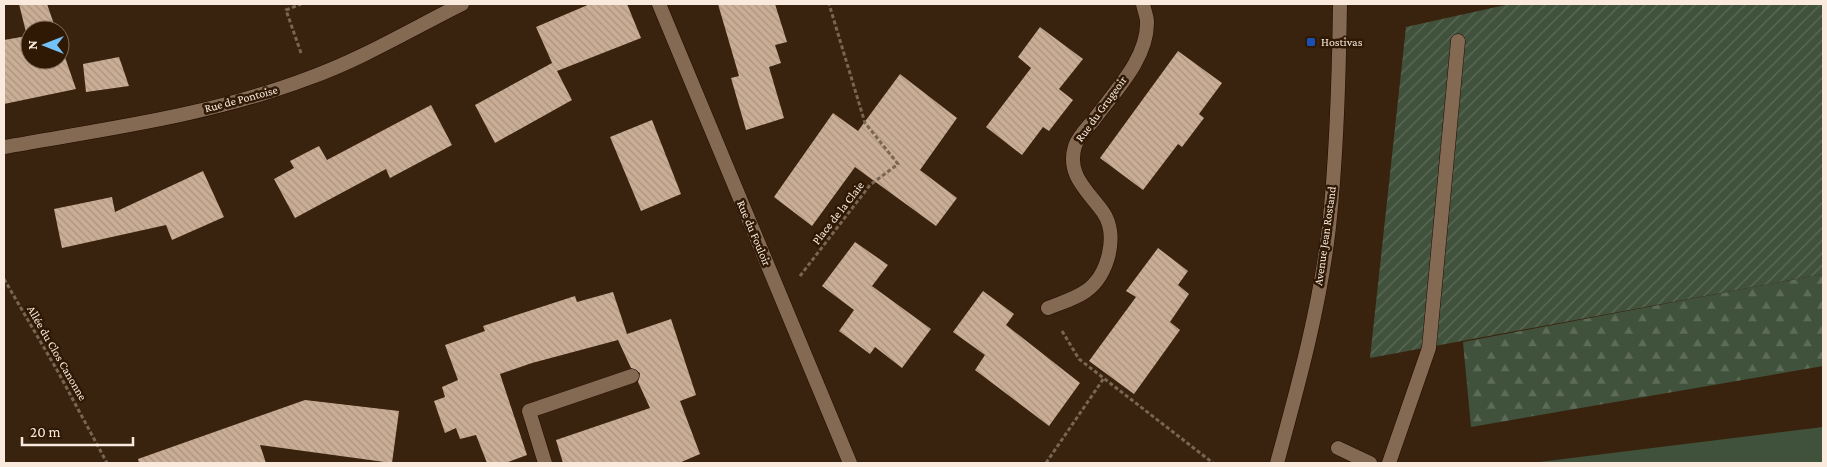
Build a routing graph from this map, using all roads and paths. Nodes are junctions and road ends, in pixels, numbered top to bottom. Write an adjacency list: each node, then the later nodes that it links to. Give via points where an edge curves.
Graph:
1 (301, 4): 8 (path, via 286,10)
2 (462, 4): 8 (street, Rue de Pontoise)
3 (659, 4): 11 (street, Rue du Fouloir)
4 (829, 4): 11 (path, Place de la Claie, via 865,123 898,164 870,185)
5 (1143, 4): 12 (street, Rue du Grugeoir, via 1147,22 1136,61 1075,145 1074,170 1079,183 1104,214 1108,225 1108,258 1096,282 1087,291)
6 (1340, 4): 21 (street, Avenue Jean Rostand, via 1338,98 1329,228 1297,391)
7 (1458, 41): 23 (street, via 1429,348)
8 (310, 78): 9 (street, Rue de Pontoise, via 156,120)
9 (4, 148)
10 (4, 279): 16 (path, Allée du Clos Canonne)
11 (782, 299): 18 (street, Rue du Fouloir)
12 (1048, 308): 14 (path, via 1080,359)
13 (632, 376): 17 (street, via 529,411)
14 (1104, 378): 19 (path); 20 (path)
15 (1338, 448): 22 (street)
16 (107, 463)
17 (545, 463)
18 (850, 463)
19 (1046, 463)
20 (1213, 463)
21 (1277, 463)
22 (1370, 463)
23 (1390, 463)

